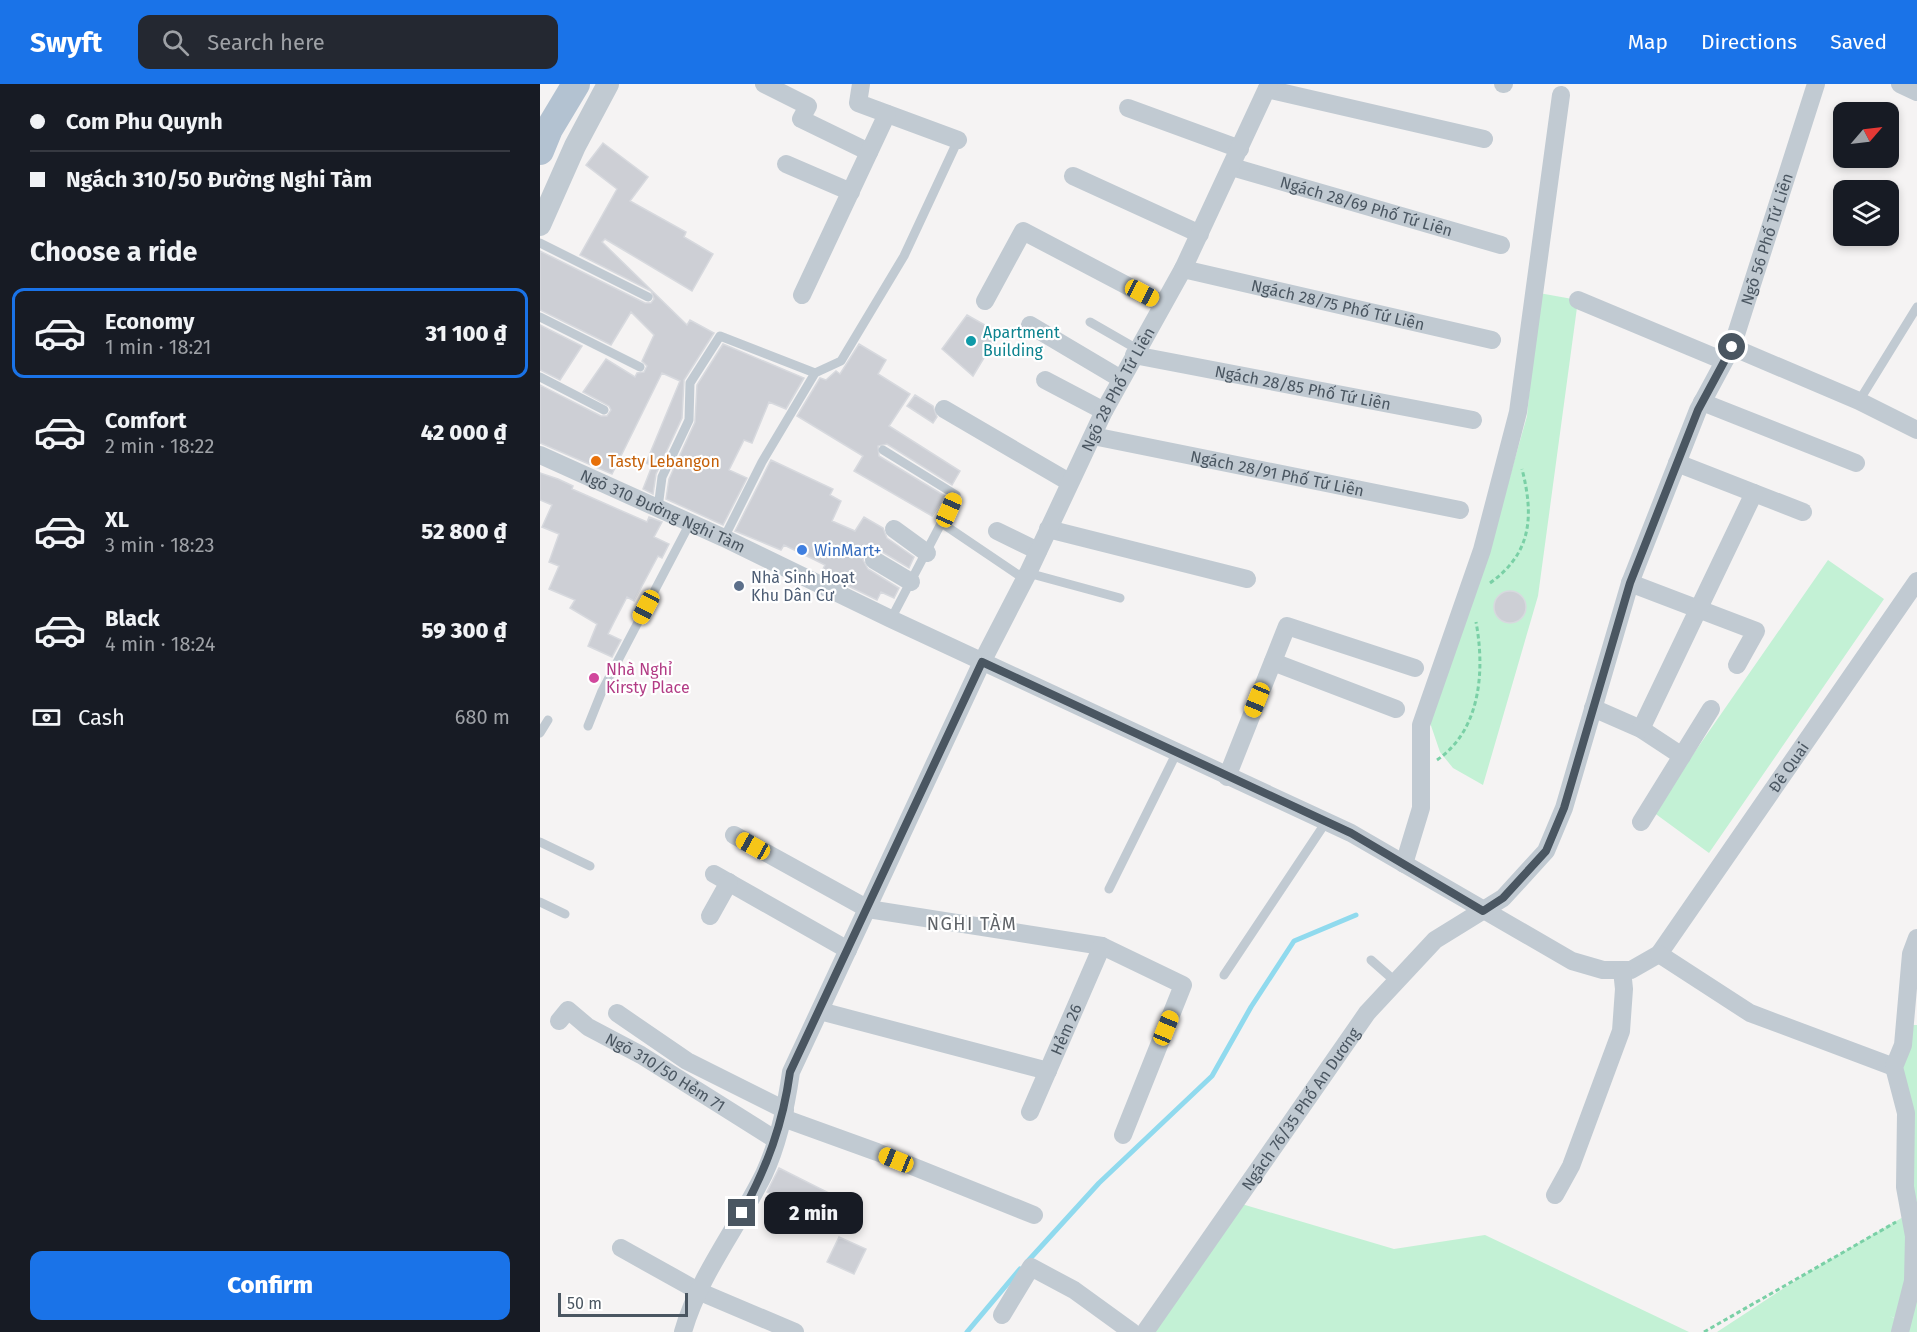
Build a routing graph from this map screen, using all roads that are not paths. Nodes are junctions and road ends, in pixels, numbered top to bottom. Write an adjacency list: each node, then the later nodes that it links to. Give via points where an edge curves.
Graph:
1 (576, 84): 15 (main road)
2 (608, 84): 21 (street)
3 (764, 84): 16 (street, via 808,106 801,119)
4 (861, 84): 11 (street, via 858,103)
5 (1816, 84): 37 (street, Ngõ 56 Phố Tứ Liên)
6 (1900, 84): 8 (street)
7 (1268, 87): 12 (street); 14 (street, Ngõ 28 Phố Tứ Liên)
8 (1917, 92)
9 (1561, 95): 95 (street, via 1518,412 1482,550 1421,725 1421,808)
10 (1128, 108): 14 (street)
11 (887, 114): 13 (street); 16 (street)
12 (1484, 139)
13 (958, 140): 39 (lane, via 904,256 841,361)
14 (1239, 149): 18 (street, Ngõ 28 Phố Tứ Liên)
15 (540, 152)
16 (869, 152): 20 (street)
17 (786, 164): 20 (street)
18 (1232, 167): 22 (street, Ngõ 28 Phố Tứ Liên); 24 (street, Ngách 28/69 Phố Tứ Liên)
19 (1073, 176): 22 (street)
20 (850, 192): 26 (street)
21 (540, 225)
22 (1200, 234): 25 (street, Ngõ 28 Phố Tứ Liên)
23 (540, 243): 27 (lane)
24 (1501, 245)
25 (1183, 269): 30 (street, Ngõ 28 Phố Tứ Liên); 35 (street, Ngách 28/75 Phố Tứ Liên)
26 (802, 296)
27 (648, 297)
28 (1578, 300): 37 (street)
29 (985, 301): 30 (street, via 1023,231)
30 (1162, 304): 36 (street, Ngõ 28 Phố Tứ Liên)
31 (1917, 308): 43 (lane)
32 (540, 317): 38 (lane)
33 (1090, 322): 36 (lane)
34 (1030, 325): 41 (street)
35 (1492, 340)
36 (1136, 352): 41 (street, Ngõ 28 Phố Tứ Liên); 48 (street, Ngách 28/85 Phố Tứ Liên)
37 (1728, 354): 43 (street); 44 (street, Ngõ 56 Phố Tứ Liên)
38 (640, 367)
39 (815, 373): 57 (lane, via 720,336 690,383 689,420 662,477); 65 (lane, via 762,462)
40 (540, 377): 46 (lane)
41 (1121, 379): 47 (street, Ngõ 28 Phố Tứ Liên)
42 (1045, 380): 47 (street)
43 (1859, 401): 49 (street)
44 (1702, 402): 53 (street, Ngõ 56 Phố Tứ Liên); 54 (street)
45 (944, 409): 55 (street)
46 (604, 410)
47 (1104, 411): 50 (street, Ngõ 28 Phố Tứ Liên)
48 (1473, 420)
49 (1917, 430)
50 (1093, 436): 55 (street, Ngõ 28 Phố Tứ Liên); 58 (street, Ngách 28/91 Phố Tứ Liên)
51 (883, 450): 61 (lane, via 956,495)
52 (540, 456): 57 (street, Ngõ 310 Đường Nghi Tàm)
53 (1677, 463): 56 (street); 73 (street, Ngõ 56 Phố Tứ Liên)
54 (1856, 463)
55 (1069, 482): 63 (street, Ngõ 28 Phố Tứ Liên)
56 (1754, 493): 59 (street); 75 (street)
57 (658, 508): 60 (street, Ngõ 310 Đường Nghi Tàm)
58 (1460, 510)
59 (1803, 512)
60 (690, 523): 65 (street, Ngõ 310 Đường Nghi Tàm); 85 (lane, via 602,691)
61 (943, 524): 67 (lane); 69 (lane, via 1017,574)
62 (894, 529): 67 (street)
63 (1048, 529): 66 (street, Ngõ 28 Phố Tứ Liên); 70 (street)
64 (997, 531): 66 (street)
65 (724, 538): 76 (street, Ngõ 310 Đường Nghi Tàm)
66 (1038, 551): 69 (street, Ngõ 28 Phố Tứ Liên)
67 (927, 552): 72 (lane)
68 (874, 560): 72 (street)
69 (1027, 575): 74 (lane); 77 (street, Ngõ 28 Phố Tứ Liên)
70 (1247, 579)
71 (1917, 581): 106 (street, Đê Quai)
72 (911, 582): 76 (lane)
73 (1630, 583): 75 (street); 81 (street, Ngõ 56 Phố Tứ Liên)
74 (1120, 598)
75 (1698, 610): 79 (street, via 1756,631); 86 (street)
76 (891, 620): 77 (street, Ngõ 310 Đường Nghi Tàm)
77 (982, 662): 88 (street, Ngõ 310 Đường Nghi Tàm); 99 (street, Ngõ 28 Phố Tứ Liên)
78 (1273, 662): 80 (street, via 1287,626); 82 (street); 90 (street)
79 (1737, 665)
80 (1414, 668)
81 (1593, 708): 86 (street); 100 (street, Ngõ 56 Phố Tứ Liên, via 1564,808 1546,851 1503,898)
82 (1396, 709)
83 (1711, 709): 89 (street)
84 (548, 720): 87 (lane)
85 (588, 726)
86 (1641, 729): 89 (street)
87 (540, 733)
88 (1176, 754): 90 (street, Ngõ 310 Đường Nghi Tàm); 97 (lane)
89 (1682, 756): 92 (street)
90 (1227, 777): 91 (street, Ngõ 310 Đường Nghi Tàm)
91 (1326, 822): 95 (street, Ngõ 310 Đường Nghi Tàm); 109 (lane)
92 (1641, 822)
93 (734, 835): 99 (street)
94 (540, 842): 96 (lane)
95 (1404, 864): 100 (street, Ngõ 310 Đường Nghi Tàm)
96 (590, 866)
97 (1109, 889)
98 (540, 902): 101 (lane)
99 (868, 909): 104 (street); 105 (street, Ngõ 28 Phố Tứ Liên)
100 (1483, 911): 108 (street, Ngõ 310 Đường Nghi Tàm, via 1572,961 1603,970); 110 (street, Ngách 76/35 Phố An Dương, via 1435,940)
101 (565, 914)
102 (710, 916): 105 (street, via 721,878)
103 (1917, 938): 114 (street, via 1911,954 1903,1045)
104 (1102, 946): 115 (street, Hẻm 26); 118 (street, via 1184,985)
105 (848, 950): 111 (street, Ngõ 28 Phố Tứ Liên)
106 (1659, 954): 108 (street, Ngõ 310 Đường Nghi Tàm, via 1631,970); 114 (street, via 1750,1013)
107 (1371, 960): 110 (lane)
108 (1622, 970): 120 (street, via 1621,1031 1571,1166)
109 (1224, 975)
110 (1396, 982): 128 (street, Ngách 76/35 Phố An Dương, via 1332,1060)
111 (820, 1011): 115 (street); 117 (street, Ngõ 28 Phố Tứ Liên, via 790,1072)
112 (617, 1013): 117 (street, via 687,1060)
113 (559, 1021): 119 (street, Ngõ 310/50 Hẻm 71, via 568,1010 588,1027 641,1055)
114 (1894, 1067): 129 (street, via 1906,1113 1905,1187 1914,1236 1913,1281)
115 (1048, 1071): 116 (street, Hẻm 26)
116 (1030, 1112)
117 (784, 1114): 119 (street, Ngõ 28 Phố Tứ Liên); 121 (street)
118 (1123, 1135)
119 (776, 1140): 123 (street, Ngõ 28 Phố Tứ Liên, via 764,1174)
120 (1555, 1195)
121 (1034, 1215)
122 (621, 1248): 123 (street)
123 (698, 1291): 125 (street, Ngõ 28 Phố Tứ Liên); 126 (street)
124 (1002, 1315): 127 (street, via 1031,1267 1074,1290)
125 (683, 1332)
126 (795, 1332)
127 (1132, 1332)
128 (1145, 1332)
129 (1900, 1332)

